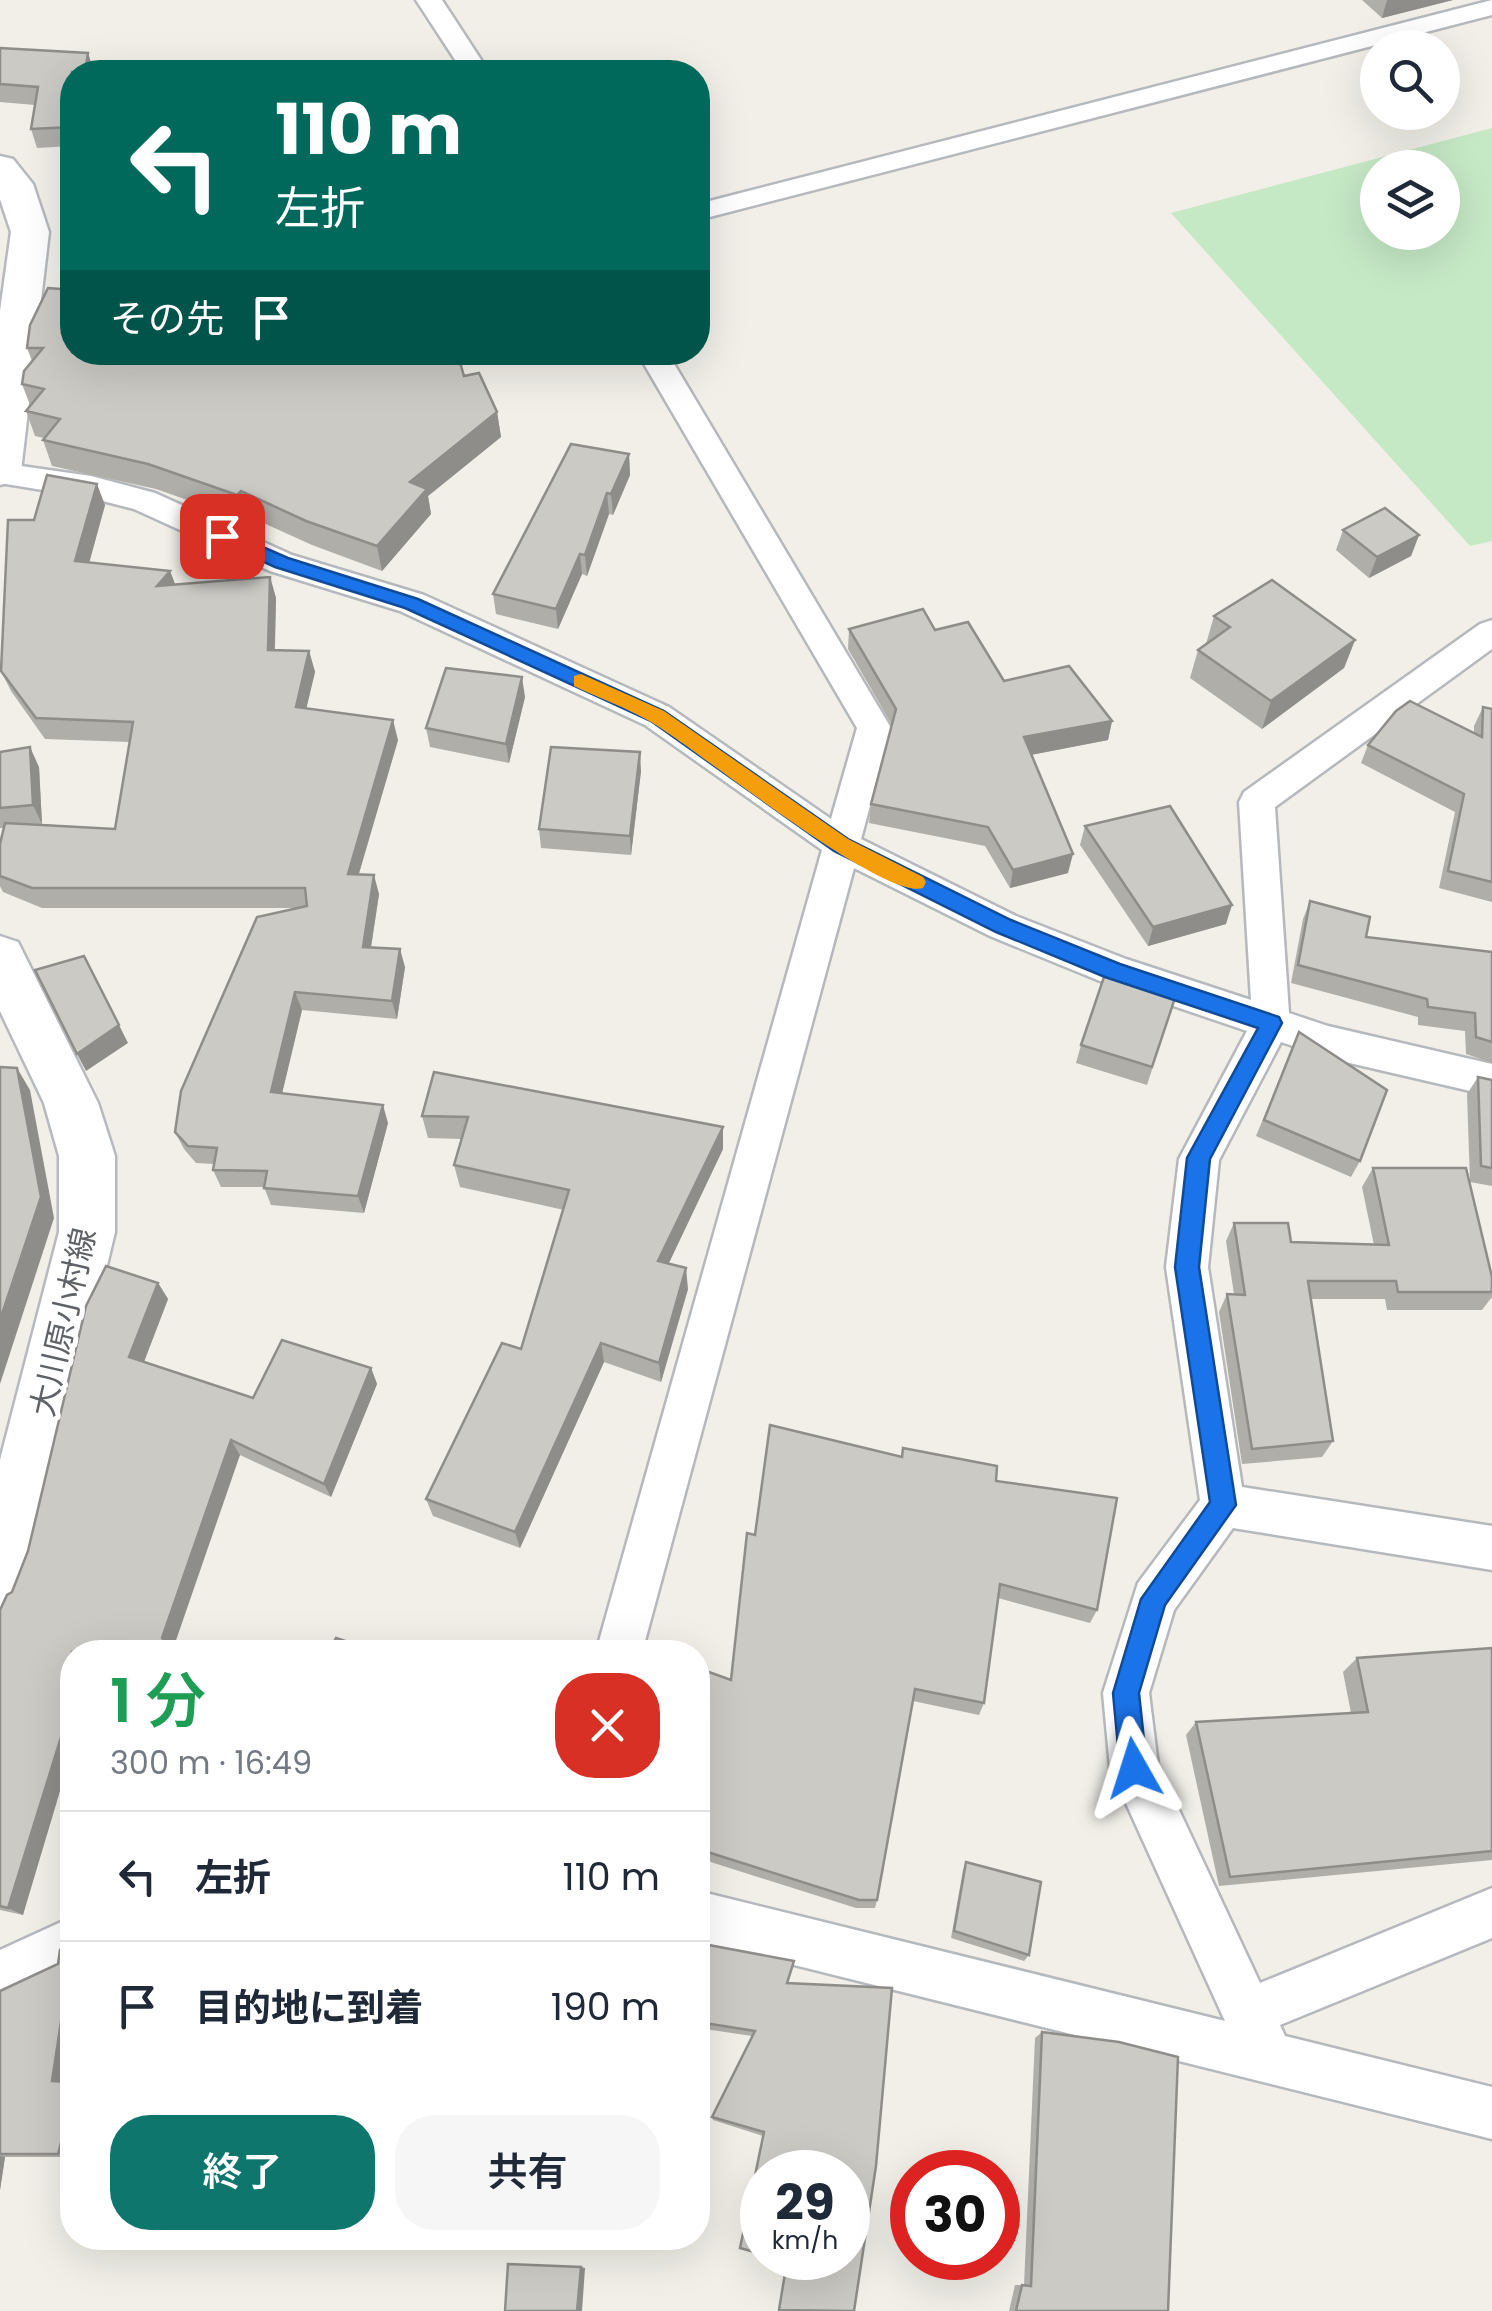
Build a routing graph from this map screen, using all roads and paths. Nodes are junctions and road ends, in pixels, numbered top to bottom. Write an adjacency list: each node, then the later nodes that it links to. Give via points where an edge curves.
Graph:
1 (430, 0): 4 (street)
2 (1486, 0): 3 (street)
3 (1492, 6): 6 (street)
4 (468, 60)
5 (0, 167): 8 (main road, via 14,184 30,232 40,299)
6 (710, 209)
7 (660, 365): 10 (street, via 874,728)
8 (0, 472): 10 (street, via 144,501 281,562 412,603 658,716)
9 (1492, 632): 12 (street, via 1258,802)
10 (841, 845): 12 (street, via 1003,926); 17 (street)
11 (0, 957): 16 (main road, 大川原小村線, via 71,1103 87,1156 87,1232)
12 (1272, 1023): 13 (street); 14 (street, via 1198,1158 1189,1249 1192,1305)
13 (1492, 1080)
14 (1223, 1505): 15 (street); 22 (street, via 1154,1599 1126,1693 1134,1768)
15 (1492, 1548)
16 (0, 1581)
17 (621, 1640)
18 (1492, 1913): 22 (street)
19 (710, 1919): 22 (street)
20 (60, 1948): 21 (street)
21 (0, 1977)
22 (1259, 2036): 23 (street)
23 (1492, 2113)

